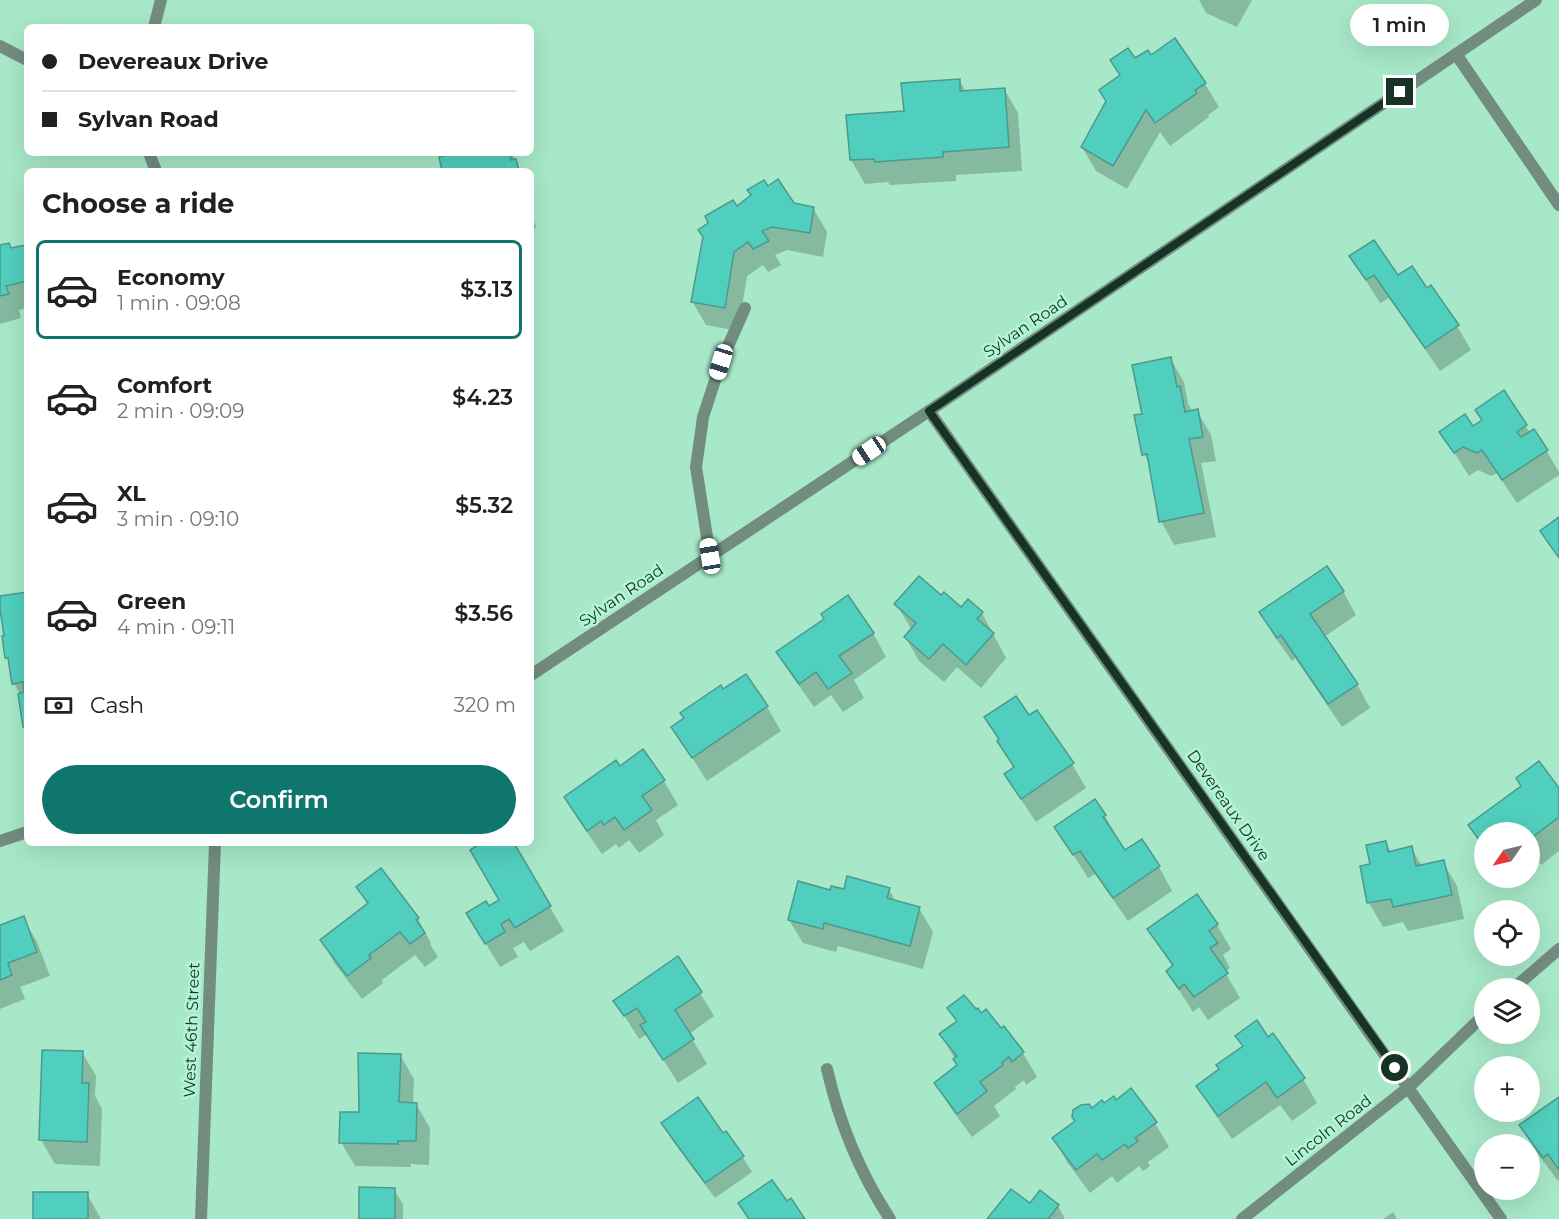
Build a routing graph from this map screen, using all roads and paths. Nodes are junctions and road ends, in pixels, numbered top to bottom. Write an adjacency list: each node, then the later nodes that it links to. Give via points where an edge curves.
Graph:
1 (161, 0): 3 (street)
2 (1536, 0): 5 (street, Sylvan Road)
3 (155, 24)
4 (0, 46): 6 (street)
5 (1456, 54): 7 (street); 9 (street, Sylvan Road)
6 (24, 58)
7 (1559, 205)
8 (745, 308): 10 (street, via 703,417 696,467)
9 (929, 411): 10 (street, Sylvan Road); 19 (street, Devereaux Drive)
10 (710, 556): 11 (street, Sylvan Road)
11 (534, 673)
12 (24, 833): 13 (street)
13 (0, 841)
14 (215, 846): 20 (street, West 46th Street)
15 (1559, 949): 16 (street)
16 (1526, 978)
17 (1474, 1025): 19 (street, Lincoln Road)
18 (827, 1069): 21 (street, via 845,1131)
19 (1409, 1087): 22 (street, Lincoln Road); 23 (street, Devereaux Drive)
20 (201, 1219)
21 (890, 1219)
22 (1242, 1219)
23 (1501, 1219)

